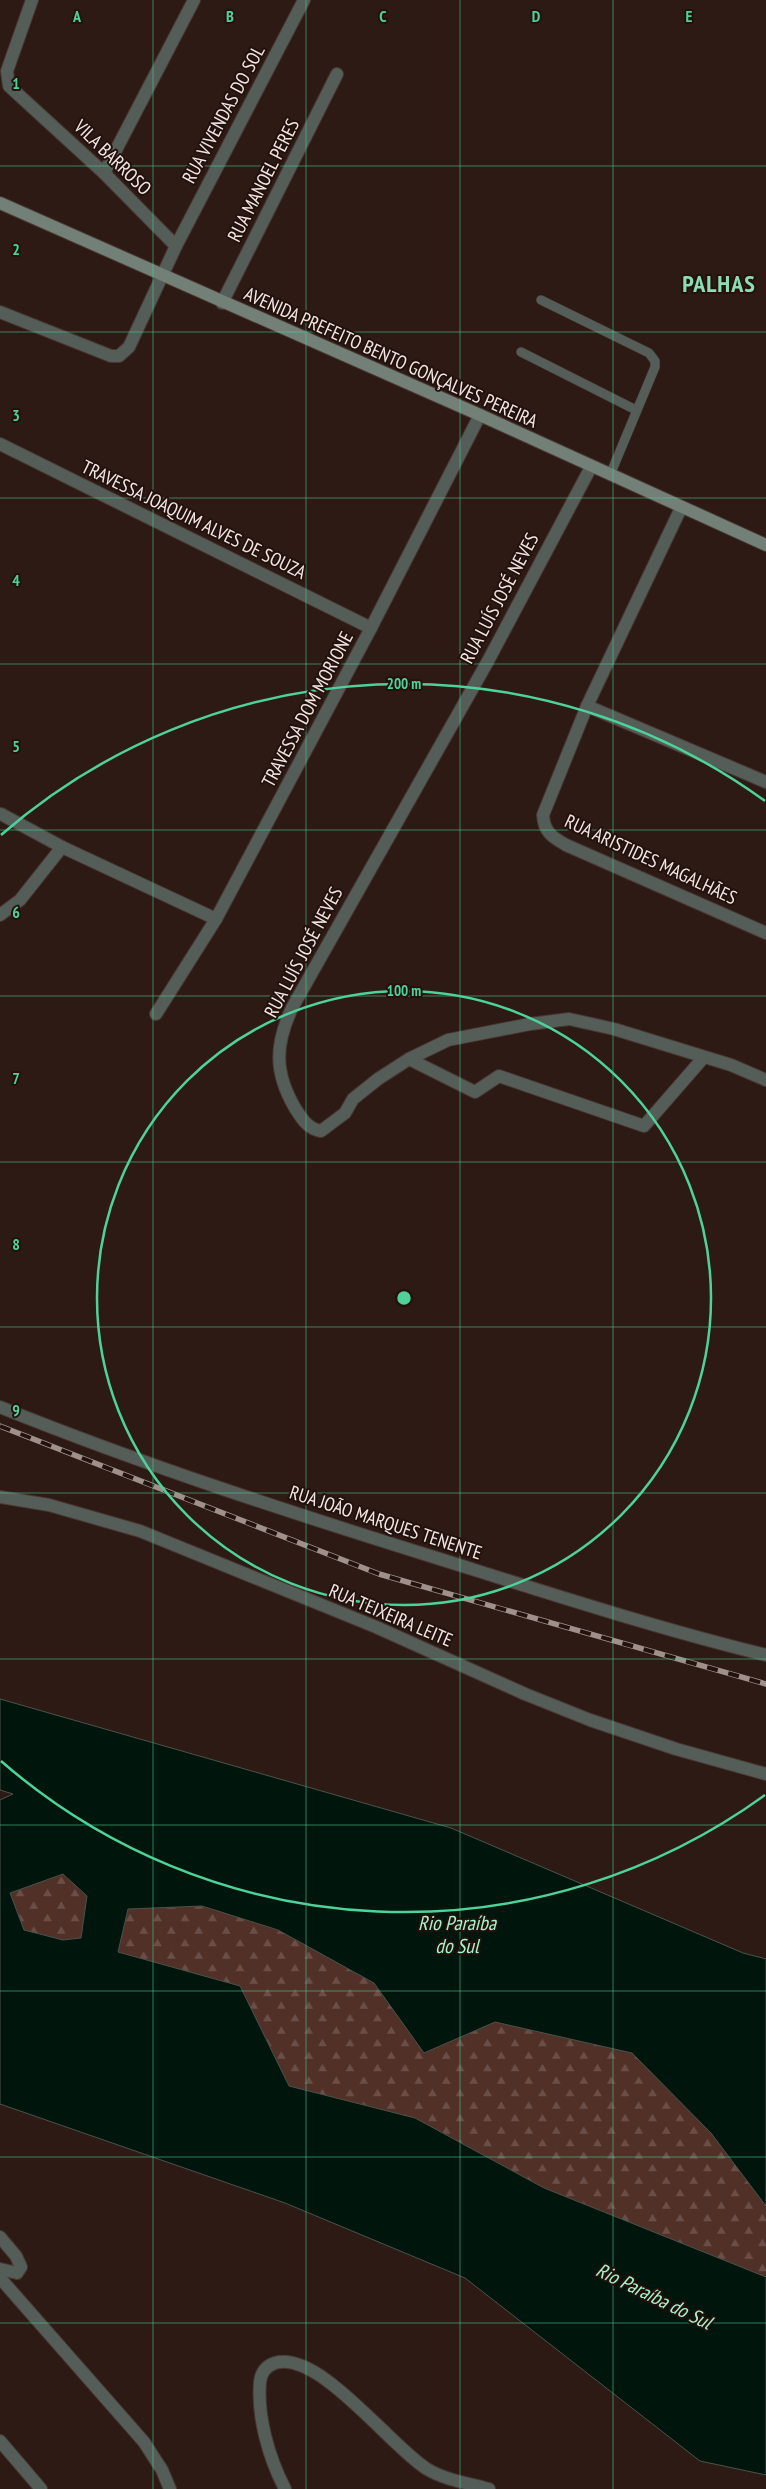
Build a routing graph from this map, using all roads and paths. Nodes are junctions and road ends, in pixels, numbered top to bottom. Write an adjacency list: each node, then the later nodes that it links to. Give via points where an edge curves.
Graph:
1 (32, 0): 5 (street, VILA BARROSO, via 6,71 9,86)
2 (194, 0): 5 (street)
3 (304, 0): 7 (street, RUA VIVENDAS DO SOL)
4 (337, 74): 10 (street, RUA MANOEL PERES)
5 (104, 173): 7 (street, VILA BARROSO)
6 (0, 203): 8 (street, AVENIDA PREFEITO BENTO GONÇALVES PEREIRA)
7 (176, 246): 8 (street)
8 (162, 276): 10 (street, AVENIDA PREFEITO BENTO GONÇALVES PEREIRA); 11 (street, via 129,348 119,356 111,356)
9 (541, 300): 13 (lane, via 653,357 655,367)
10 (222, 303): 14 (street, AVENIDA PREFEITO BENTO GONÇALVES PEREIRA)
11 (0, 312)
12 (521, 352): 13 (lane)
13 (636, 410): 17 (lane)
14 (480, 416): 16 (street, AVENIDA PREFEITO BENTO GONÇALVES PEREIRA); 20 (street, TRAVESSA DOM MORIONE)
15 (0, 444): 20 (street, TRAVESSA JOAQUIM ALVES DE SOUZA)
16 (591, 466): 17 (street, AVENIDA PREFEITO BENTO GONÇALVES PEREIRA); 30 (street, RUA LUÍS JOSÉ NEVES, via 488,661 314,966 281,1031 282,1080 299,1114 314,1130 327,1128 345,1113 353,1099)
17 (610, 475): 18 (street, AVENIDA PREFEITO BENTO GONÇALVES PEREIRA)
18 (681, 508): 19 (street, AVENIDA PREFEITO BENTO GONÇALVES PEREIRA); 21 (street)
19 (766, 545)
20 (371, 628): 26 (street, TRAVESSA DOM MORIONE)
21 (587, 706): 22 (street); 27 (street, RUA ARISTIDES MAGALHÃES, via 543,815 548,832 566,845)
22 (766, 782)
23 (1, 814): 24 (street)
24 (62, 847): 25 (street, via 20,900); 26 (street)
25 (0, 915)
26 (216, 919): 28 (street, TRAVESSA DOM MORIONE)
27 (766, 933)
28 (156, 1014)
29 (704, 1057): 30 (street, RUA LUÍS JOSÉ NEVES, via 614,1029 569,1020 448,1040); 30 (street, via 644,1126 499,1076 476,1092); 31 (street, RUA LUÍS JOSÉ NEVES)
30 (409, 1059)
31 (766, 1080)
32 (0, 1407): 34 (street, RUA JOÃO MARQUES TENENTE, via 106,1448 374,1539 574,1601)
33 (0, 1497): 35 (street, RUA TEIXEIRA LEITE, via 49,1505 140,1531 376,1627 590,1720)
34 (766, 1655)
35 (766, 1774)
36 (0, 2237): 37 (street, via 21,2267 17,2273)
37 (0, 2269)
38 (0, 2278): 41 (street, via 144,2442)
39 (0, 2441): 40 (street)
40 (41, 2489)
41 (170, 2489)
42 (285, 2489): 43 (street, via 270,2452 259,2392 261,2374 269,2365 283,2361 301,2364 324,2377 428,2469 450,2479)
43 (488, 2489)

